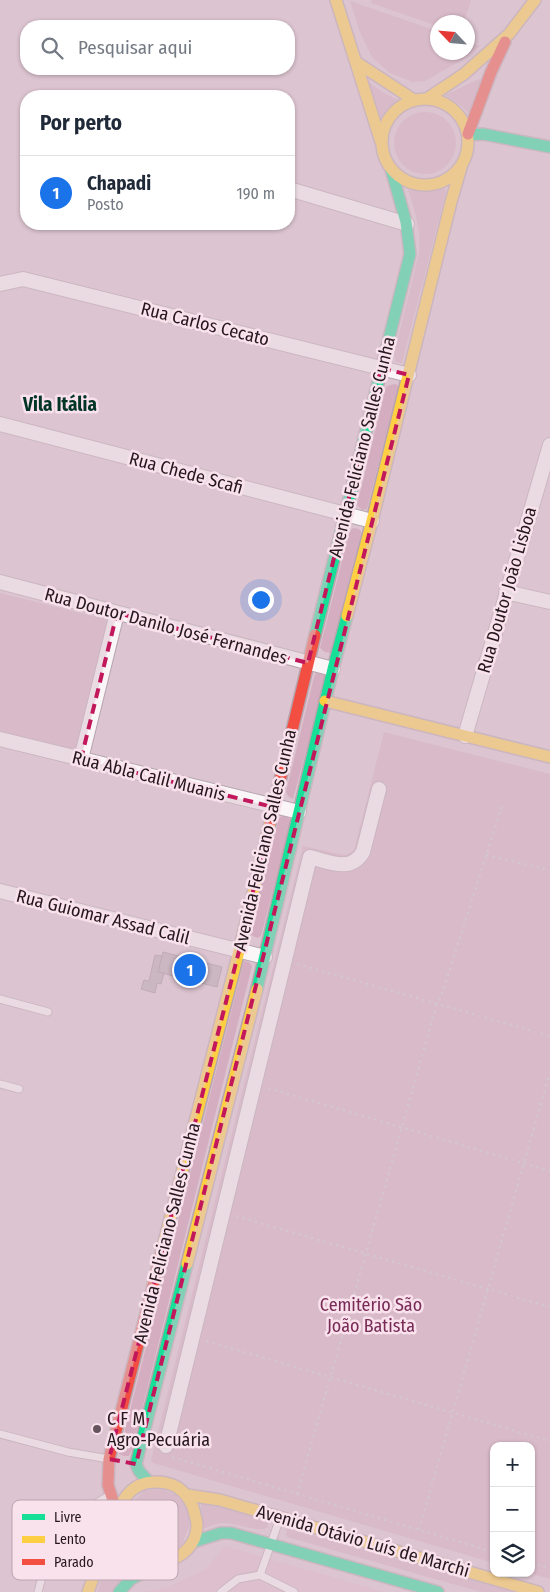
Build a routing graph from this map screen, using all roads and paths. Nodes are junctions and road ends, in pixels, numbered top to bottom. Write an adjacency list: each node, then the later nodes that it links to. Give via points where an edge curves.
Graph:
1 (336, 0): 4 (main road)
2 (535, 0): 3 (main road)
3 (509, 34): 5 (main road, via 464,74); 7 (main road)
4 (356, 62): 6 (main road); 8 (main road)
5 (428, 98): 6 (main road); 7 (main road, via 454,110)
6 (414, 100): 8 (main road, via 390,116)
7 (468, 135): 9 (main road, via 483,134); 10 (main road, via 468,148)
8 (382, 143): 11 (main road, via 384,157)
9 (550, 147)
10 (462, 164): 11 (main road, via 443,182 429,186 402,179); 16 (main road, Avenida Feliciano Salles Cunha)
11 (391, 169): 13 (main road, Avenida Feliciano Salles Cunha)
12 (295, 191): 13 (street)
13 (407, 224): 15 (main road, Avenida Feliciano Salles Cunha, via 410,254)
14 (0, 284): 15 (street, Rua Carlos Cecato, via 23,279)
15 (381, 368): 16 (street, Rua Carlos Cecato); 19 (main road, Avenida Feliciano Salles Cunha)
16 (409, 375): 20 (main road, Avenida Feliciano Salles Cunha)
17 (0, 424): 19 (street, Rua Chede Scafi)
18 (549, 451): 22 (street, Rua Doutor João Lisboa)
19 (345, 514): 20 (street, Rua Chede Scafi); 25 (main road, Avenida Feliciano Salles Cunha)
20 (372, 521): 26 (main road, Avenida Feliciano Salles Cunha)
21 (0, 582): 24 (street, Rua Doutor Danilo José Fernandes)
22 (506, 592): 23 (street); 28 (street, Rua Doutor João Lisboa)
23 (550, 602)
24 (117, 613): 25 (street, Rua Doutor Danilo José Fernandes); 31 (street)
25 (308, 663): 26 (street, Rua Doutor Danilo José Fernandes); 34 (main road, Avenida Feliciano Salles Cunha)
26 (333, 669): 27 (main road, Avenida Feliciano Salles Cunha)
27 (325, 702): 28 (main road); 35 (main road, Avenida Feliciano Salles Cunha)
28 (465, 736): 30 (main road)
29 (0, 739): 31 (street, Rua Abla Calil Muanis)
30 (550, 756)
31 (80, 759): 34 (street, Rua Abla Calil Muanis)
32 (379, 789): 41 (street, via 363,852 355,862 340,865 310,857)
33 (502, 806): 36 (path)
34 (273, 807): 35 (street, Rua Abla Calil Muanis); 39 (main road, Avenida Feliciano Salles Cunha)
35 (299, 812): 40 (main road, Avenida Feliciano Salles Cunha)
36 (486, 855): 37 (path); 43 (path)
37 (550, 870)
38 (0, 892): 39 (street, Rua Guiomar Assad Calil)
39 (238, 951): 40 (street, Rua Guiomar Assad Calil); 63 (main road, Avenida Feliciano Salles Cunha)
40 (265, 957): 63 (main road, Avenida Feliciano Salles Cunha)
41 (284, 960): 43 (path); 48 (street)
42 (0, 999): 44 (lane)
43 (437, 1004): 45 (path); 50 (path)
44 (48, 1012)
45 (550, 1036)
46 (550, 1072): 51 (path)
47 (0, 1084): 49 (lane)
48 (254, 1084): 50 (path); 53 (street)
49 (19, 1089)
50 (401, 1127): 51 (path); 54 (path)
51 (524, 1163): 52 (path); 55 (path)
52 (550, 1170)
53 (223, 1212): 54 (path); 57 (street)
54 (365, 1254): 55 (path); 58 (path)
55 (488, 1289): 56 (path); 59 (path)
56 (550, 1307)
57 (192, 1338): 58 (path); 62 (street)
58 (330, 1378): 59 (path); 65 (path)
59 (452, 1413): 61 (path); 72 (path)
60 (0, 1434): 63 (lane, via 68,1452)
61 (550, 1441)
62 (166, 1446): 65 (path, via 170,1457)
63 (122, 1461): 64 (main road, via 139,1471); 66 (main road, Avenida Feliciano Salles Cunha, via 107,1478)
64 (149, 1482): 67 (main road, via 170,1484); 70 (main road, via 132,1489)
65 (297, 1494): 72 (path)
66 (110, 1495): 68 (lane); 69 (main road, Avenida Feliciano Salles Cunha)
67 (187, 1495): 71 (main road, Avenida Otávio Luís de Marchi, via 204,1496); 73 (main road, via 198,1523)
68 (102, 1500)
69 (111, 1500)
70 (122, 1500)
71 (280, 1517): 74 (lane); 82 (main road, Avenida Otávio Luís de Marchi)
72 (419, 1530): 75 (path)
73 (193, 1542): 74 (main road, Avenida Otávio Luís de Marchi, via 221,1533); 76 (main road)
74 (270, 1545): 79 (lane); 87 (main road, Avenida Otávio Luís de Marchi)
75 (490, 1551)
76 (178, 1558)
77 (535, 1564): 78 (path)
78 (550, 1568)
79 (260, 1575): 85 (lane, via 238,1579); 86 (lane)
80 (92, 1580): 83 (main road)
81 (130, 1580): 84 (main road)
82 (531, 1591)
83 (88, 1592)
84 (119, 1592)
85 (221, 1592)
86 (294, 1592)
87 (438, 1592)

